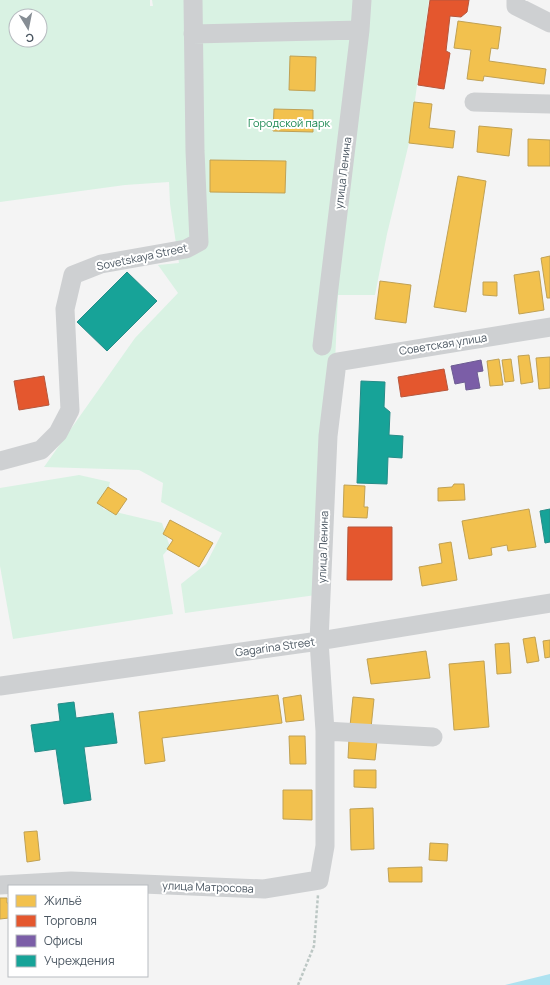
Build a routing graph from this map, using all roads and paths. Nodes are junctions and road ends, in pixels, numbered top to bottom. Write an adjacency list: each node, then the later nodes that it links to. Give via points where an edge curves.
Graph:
1 (193, 0): 6 (street, Sovetskaya Street)
2 (362, 0): 5 (street, улица Ленина)
3 (516, 0): 4 (street, via 516,6)
4 (550, 23)
5 (360, 30): 6 (street); 10 (street, улица Ленина)
6 (193, 34): 12 (street, Sovetskaya Street, via 199,242 186,249 101,264 73,275 65,306 70,410 58,433 41,450)
7 (474, 102): 8 (street)
8 (550, 104)
9 (550, 327): 11 (street, Советская улица)
10 (322, 346)
11 (337, 362): 14 (street, улица Ленина, via 328,436)
12 (0, 462)
13 (550, 603): 14 (street, Gagarina Street)
14 (319, 641): 15 (street, Gagarina Street); 16 (street, улица Ленина)
15 (0, 686)
16 (325, 731): 17 (street); 18 (street, улица Ленина, via 324,846)
17 (433, 737)
18 (319, 880): 19 (street, улица Матросова, via 264,889 71,881); 20 (path, via 314,946)
19 (0, 885)
20 (298, 985)

